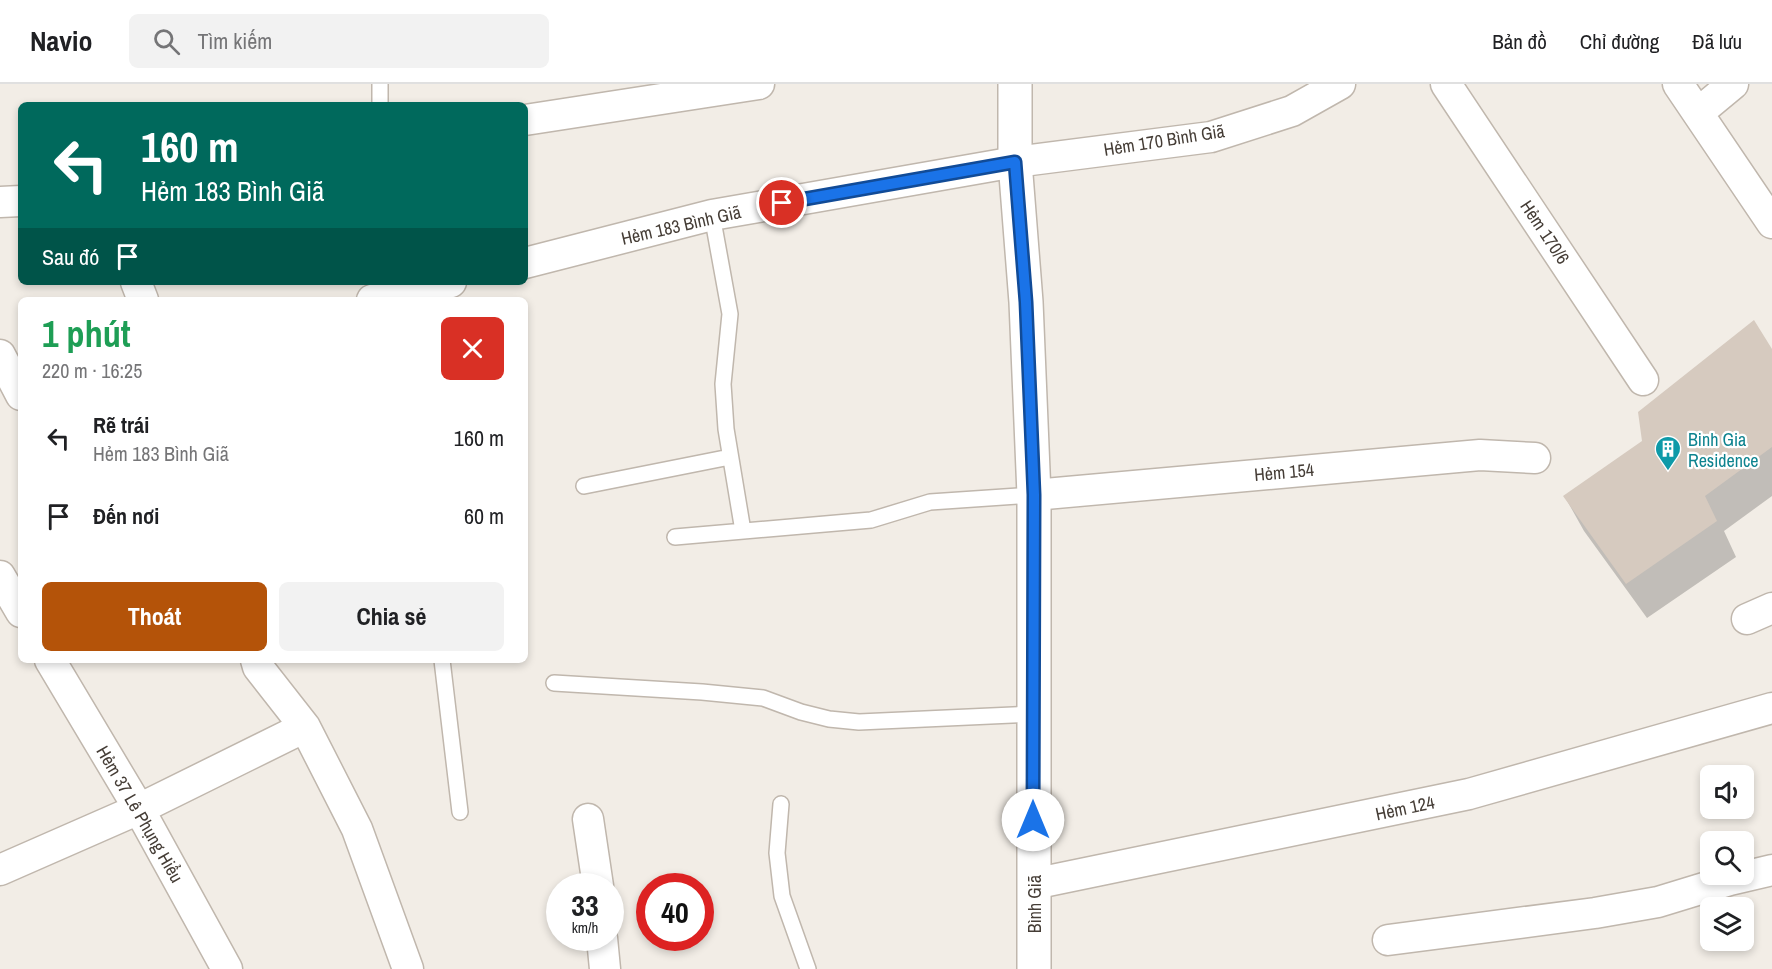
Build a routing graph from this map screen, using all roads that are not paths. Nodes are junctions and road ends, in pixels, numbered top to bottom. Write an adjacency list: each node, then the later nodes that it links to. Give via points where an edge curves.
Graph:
1 (380, 84): 8 (lane)
2 (759, 84): 10 (street)
3 (1015, 84): 11 (street, Bình Giã)
4 (1340, 84): 11 (street, Hẻm 170 Bình Giã, via 1292,111 1211,136)
5 (1446, 84): 20 (street, Hẻm 170/6)
6 (1678, 84): 9 (street)
7 (1732, 84): 9 (street)
8 (380, 102)
9 (1698, 113): 15 (street)
10 (528, 120)
11 (1015, 162): 14 (street, Hẻm 183 Bình Giã); 25 (street, Bình Giã, via 1026,302)
12 (18, 201): 13 (street)
13 (0, 202)
14 (712, 215): 16 (street, Hẻm 183 Bình Giã); 22 (lane, via 730,314 723,384)
15 (1772, 223)
16 (528, 262)
17 (440, 285): 18 (street)
18 (394, 297)
19 (0, 355): 21 (street)
20 (1643, 380)
21 (18, 389)
22 (730, 457): 24 (lane); 26 (lane)
23 (1534, 458): 25 (street, Hẻm 154, via 1480,455)
24 (584, 486)
25 (1034, 495): 26 (lane, via 930,502 871,520); 35 (street, Bình Giã)
26 (742, 531): 27 (lane)
27 (675, 537)
28 (0, 576): 29 (street)
29 (18, 607)
30 (52, 663): 38 (street, Hẻm 37 Lê Phụng Hiểu)
31 (257, 663): 36 (street)
32 (442, 663): 39 (lane)
33 (554, 683): 35 (lane, via 764,698 801,712 859,723)
34 (1772, 708): 44 (street, Hẻm 124, via 1469,794)
35 (1033, 714): 44 (street, Bình Giã)
36 (305, 728): 38 (street); 48 (street, via 357,829)
37 (781, 804): 50 (lane, via 777,853 782,896)
38 (139, 809): 41 (street); 47 (street, Hẻm 37 Lê Phụng Hiểu)
39 (460, 812)
40 (588, 819): 43 (street)
41 (0, 870)
42 (1772, 870): 45 (street, via 1647,904)
43 (596, 873)
44 (1033, 884): 51 (street, Bình Giã)
45 (1388, 940)
46 (603, 951): 49 (street)
47 (227, 969)
48 (408, 969)
49 (605, 969)
50 (808, 969)
51 (1034, 969)

